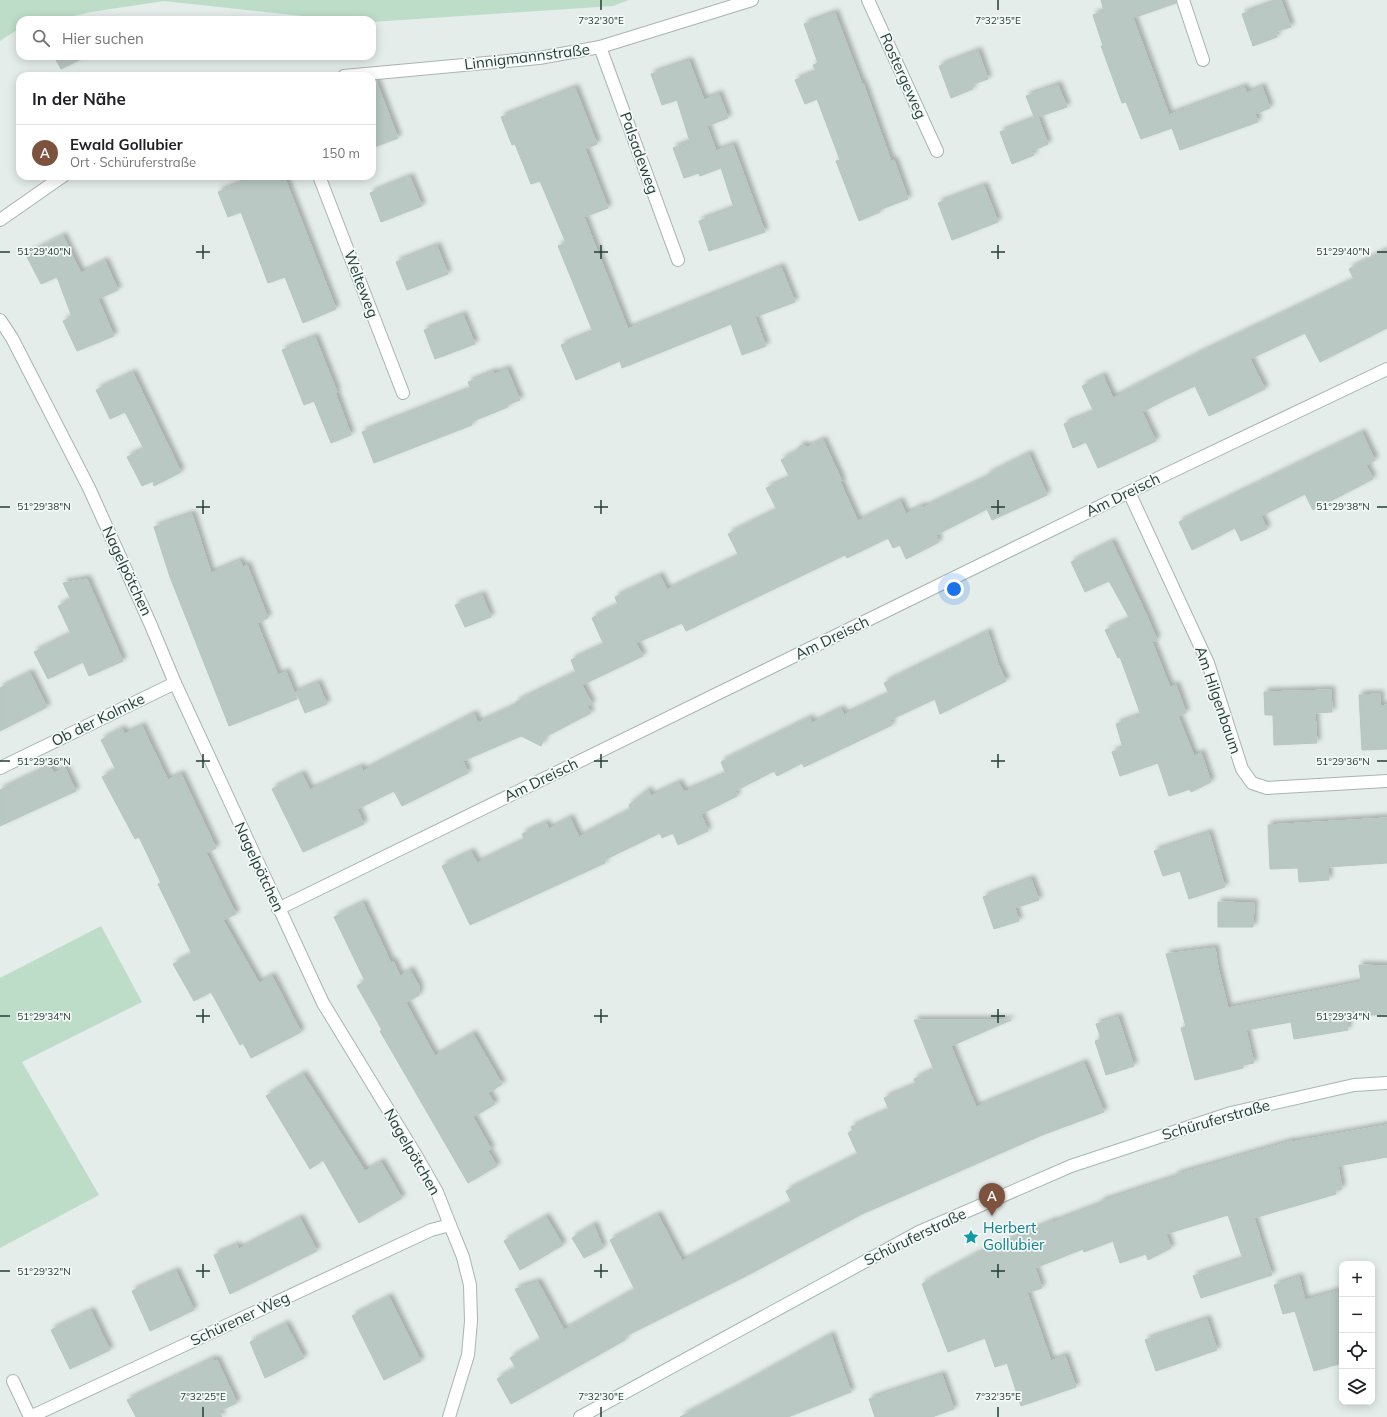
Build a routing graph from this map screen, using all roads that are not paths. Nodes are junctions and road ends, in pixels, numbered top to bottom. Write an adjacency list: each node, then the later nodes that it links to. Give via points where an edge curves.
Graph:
1 (752, 0): 4 (street, Linnigmannstraße)
2 (868, 0): 7 (street, Rostergeweg)
3 (1183, 0): 5 (street)
4 (600, 47): 6 (street, Linnigmannstraße, via 539,58); 11 (street, Palsadeweg)
5 (1203, 60)
6 (376, 73)
7 (937, 151)
8 (56, 180): 10 (street)
9 (321, 180): 14 (street, Welteweg)
10 (0, 220)
11 (678, 260)
12 (0, 320): 16 (street, Nagelpötchen, via 12,338 89,488)
13 (1387, 369): 15 (street, Am Dreisch)
14 (403, 393)
15 (1129, 492): 18 (street, Am Hilgenbaum, via 1208,663 1242,769 1252,783 1267,788); 19 (street, Am Dreisch)
16 (175, 683): 17 (street, Ob der Kolmke); 19 (street, Nagelpötchen)
17 (0, 768)
18 (1387, 781)
19 (278, 909): 21 (street, Nagelpötchen, via 322,1003 437,1192)
20 (1387, 1083): 25 (street, Schüruferstraße, via 1354,1085 1231,1113 1071,1166 919,1232)
21 (450, 1224): 23 (street, Schürener Weg, via 431,1230); 24 (street, Nagelpötchen, via 463,1257 470,1285 471,1321 468,1355 461,1385)
22 (13, 1381): 23 (street, Schürener Weg)
23 (30, 1417)
24 (449, 1417)
25 (580, 1417)

